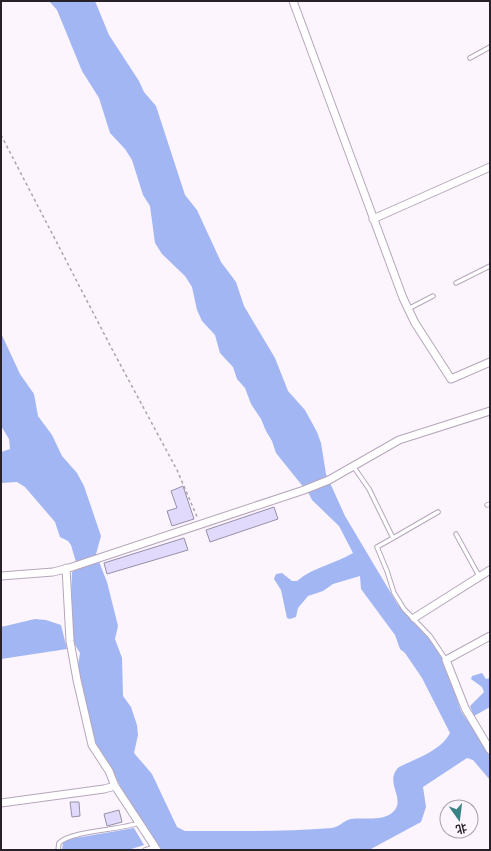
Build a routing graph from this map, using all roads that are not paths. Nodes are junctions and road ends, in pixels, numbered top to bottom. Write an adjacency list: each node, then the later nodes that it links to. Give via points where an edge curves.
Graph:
1 (293, 1): 5 (street)
2 (490, 47): 3 (lane)
3 (470, 58)
4 (490, 167): 5 (street)
5 (373, 218): 9 (street)
6 (490, 266): 7 (lane)
7 (456, 283)
8 (433, 296): 9 (lane)
9 (408, 309): 10 (street, via 451,378)
10 (490, 362)
11 (490, 412): 12 (street, via 399,440)
12 (352, 466): 15 (lane, via 369,489); 16 (street, via 329,480 304,490)
13 (438, 512): 15 (lane)
14 (456, 534): 19 (lane)
15 (393, 538): 20 (lane, via 377,546 394,593 404,609)
16 (68, 568): 18 (street, via 53,572); 24 (street, via 68,626 78,688 92,745 109,771)
17 (490, 570): 19 (street)
18 (1, 576)
19 (479, 576): 20 (street)
20 (414, 618): 22 (lane)
21 (490, 636): 22 (street)
22 (446, 660): 23 (street, via 465,708)
23 (490, 750)
24 (115, 786): 25 (street); 26 (street)
25 (1, 803)
26 (139, 823): 27 (street); 28 (lane, via 66,838 59,843)
27 (156, 848): 29 (lane)
28 (58, 850)
29 (145, 850)

